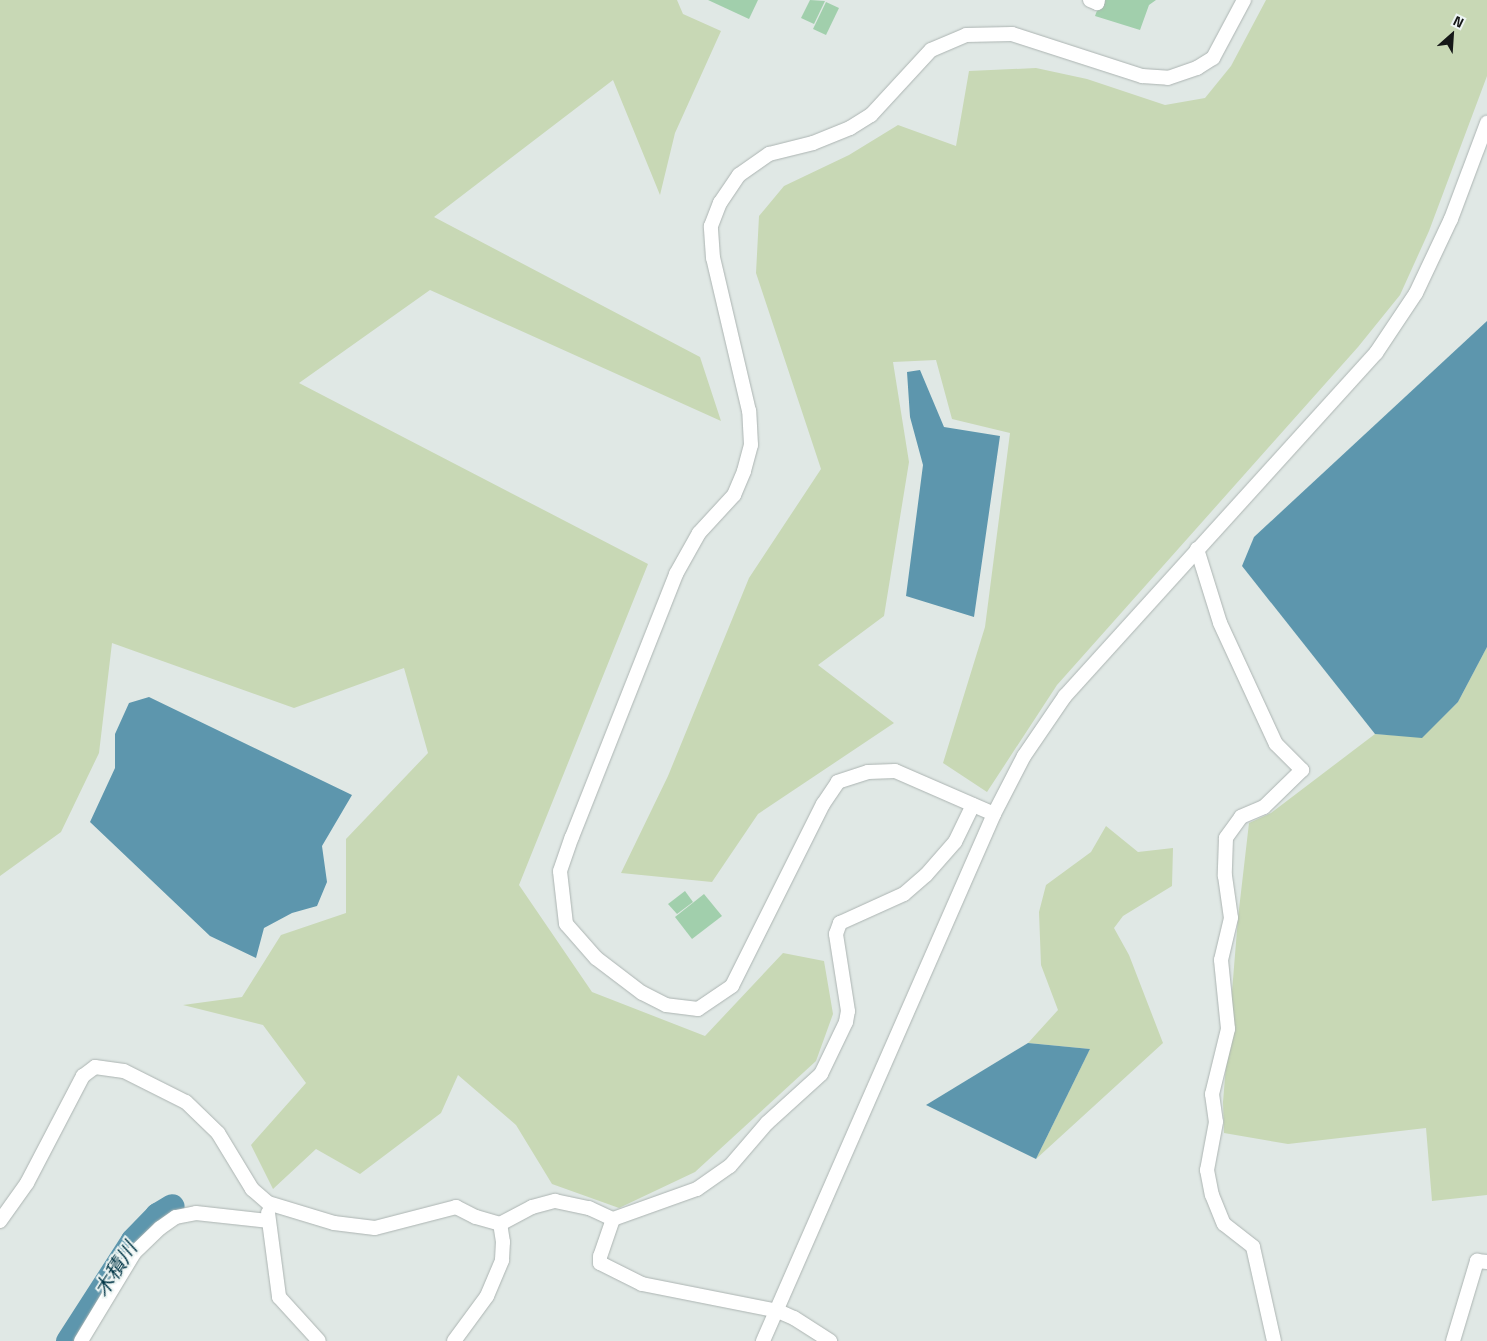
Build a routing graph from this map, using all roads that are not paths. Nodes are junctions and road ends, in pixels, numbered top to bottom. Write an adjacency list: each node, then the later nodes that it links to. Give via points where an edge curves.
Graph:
1 (1090, 0): 2 (street)
2 (1098, 0)
3 (1244, 0): 6 (street, via 1213,58 1197,68 1168,78 1142,76 1012,34 966,35 931,50 870,115 850,128 813,143 769,154 739,175 720,203 711,226 713,258 749,411 751,445 734,495 699,534 676,574 579,819 560,871 566,924 596,958 642,993 666,1005 698,1009 732,986 823,804 838,782 868,772 895,771)
4 (1487, 123): 5 (street, via 1440,244 1416,294 1376,353)
5 (1197, 549): 7 (street, via 1065,696 1024,756); 20 (street, via 1220,623 1276,744 1302,770 1264,807 1241,818 1226,838 1225,876 1231,918 1221,960 1228,1029 1212,1094 1216,1122 1207,1170 1224,1224 1253,1247)
6 (974, 805): 7 (street); 9 (street, via 955,842 926,875 904,894 840,923 836,934 848,1011 821,1074 767,1123 730,1166 697,1189)
7 (994, 814): 14 (street)
8 (268, 1202): 10 (street, via 252,1188 218,1133 186,1102 124,1071 95,1067 83,1076 27,1183); 11 (street); 12 (street, via 334,1223 375,1228 456,1206 476,1217)
9 (613, 1219): 12 (street, via 589,1208 555,1201); 14 (street, via 600,1263 642,1284)
10 (0, 1221)
11 (268, 1221): 15 (street, via 196,1213 176,1217 134,1253); 16 (street, via 280,1297)
12 (500, 1224): 17 (street, via 502,1260 487,1296)
13 (1487, 1262): 21 (street, via 1477,1261)
14 (778, 1311): 18 (street); 19 (street)
15 (81, 1341)
16 (319, 1341)
17 (454, 1341)
18 (763, 1341)
19 (830, 1341)
20 (1274, 1341)
21 (1453, 1341)

